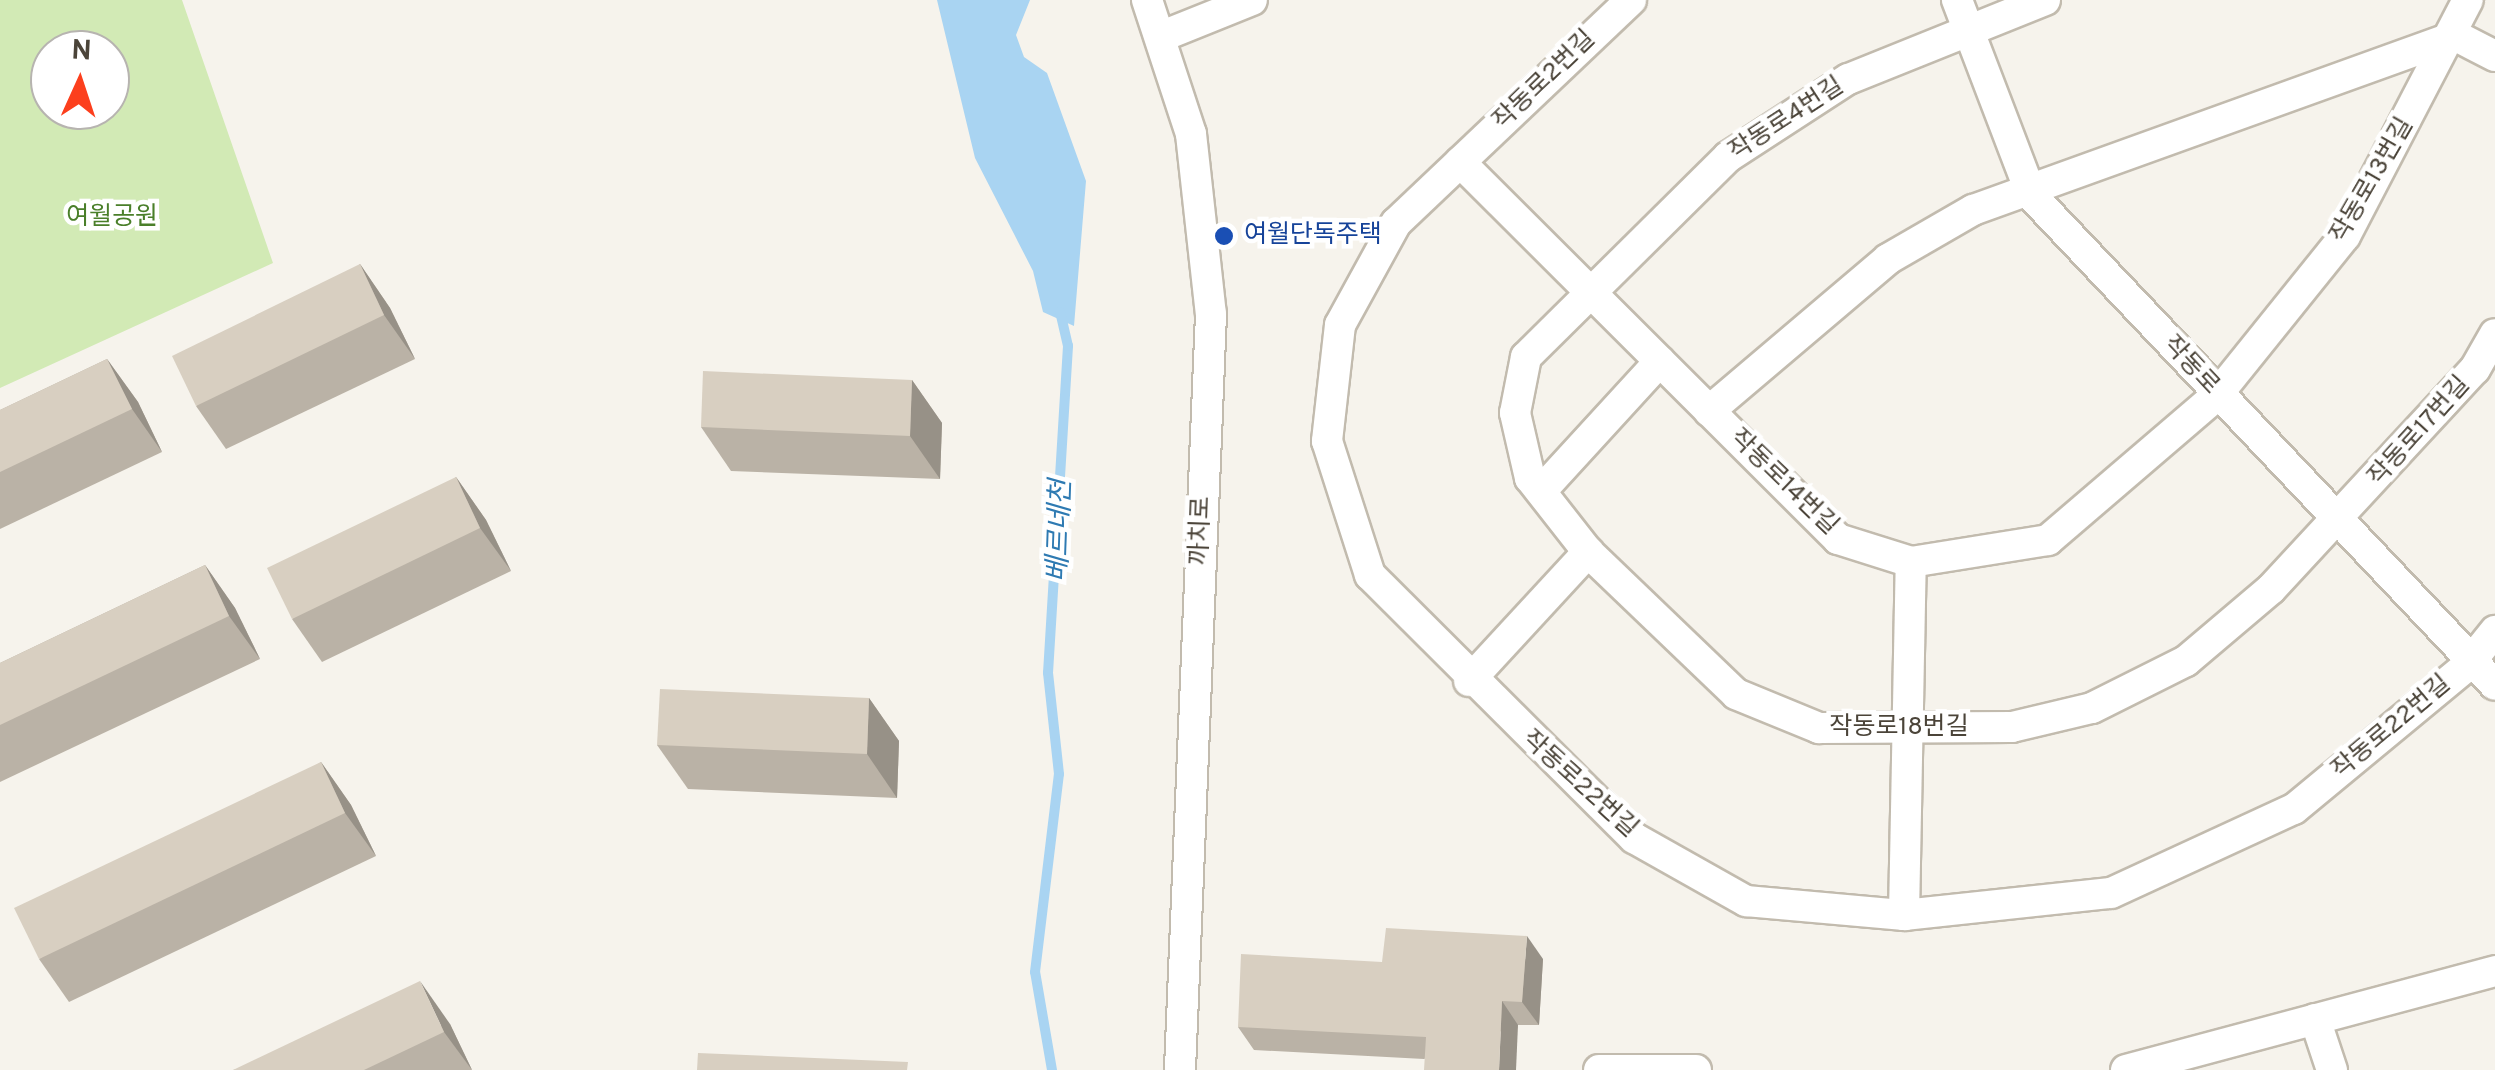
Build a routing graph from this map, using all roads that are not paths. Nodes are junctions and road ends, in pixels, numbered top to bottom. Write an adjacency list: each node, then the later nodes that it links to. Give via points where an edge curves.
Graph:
1 (1148, 0): 8 (street, 까치로)
2 (1252, 0): 8 (street)
3 (1631, 0): 11 (street, 작동로2번길)
4 (1957, 0): 7 (street, 작동로)
5 (2045, 0): 7 (street, 작동로4번길)
6 (2468, 0): 9 (street, 작동로13번길)
7 (1968, 29): 12 (street, 작동로); 13 (street, 작동로4번길, via 1848,79 1728,156)
8 (1160, 36): 30 (street, 까치로, via 1191,134 1211,314)
9 (2456, 36): 10 (street); 12 (street); 16 (street, 작동로13번길, via 2345,236)
10 (2495, 56)
11 (1460, 162): 13 (street, 작동로14번길); 24 (street, 작동로22번길, via 1396,223 1340,324 1327,441 1370,575)
12 (2032, 196): 16 (street, 작동로); 17 (street, via 1972,210 1888,260)
13 (1590, 292): 15 (street, 작동로14번길); 18 (street, 작동로18번길, via 1526,357 1515,413)
14 (2495, 334): 19 (street, 작동로17번길, via 2475,370)
15 (1660, 361): 17 (street, 작동로14번길); 18 (street)
16 (2217, 395): 19 (street, 작동로); 21 (street, 작동로14번길, via 2048,540)
17 (1709, 411): 21 (street, 작동로14번길, via 1838,539)
18 (1541, 491): 20 (street, 작동로18번길)
19 (2337, 525): 23 (street, 작동로); 26 (street, 작동로18번길, via 2186,660 2092,708 2012,727)
20 (1588, 552): 24 (street); 26 (street, 작동로18번길, via 1736,694 1820,728)
21 (1911, 562): 26 (street)
22 (2495, 631): 23 (street, 작동로22번길)
23 (2467, 666): 25 (street, 작동로); 27 (street, 작동로22번길, via 2294,809 2111,893)
24 (1469, 682): 27 (street, 작동로22번길, via 1634,838 1746,901)
25 (2495, 685)
26 (1908, 732): 27 (street)
27 (1904, 915)
28 (2495, 971): 29 (street)
29 (2314, 1019): 33 (street); 34 (street)
30 (1180, 1070)
31 (1599, 1070): 32 (street)
32 (1696, 1070)
33 (2126, 1070)
34 (2332, 1070)

